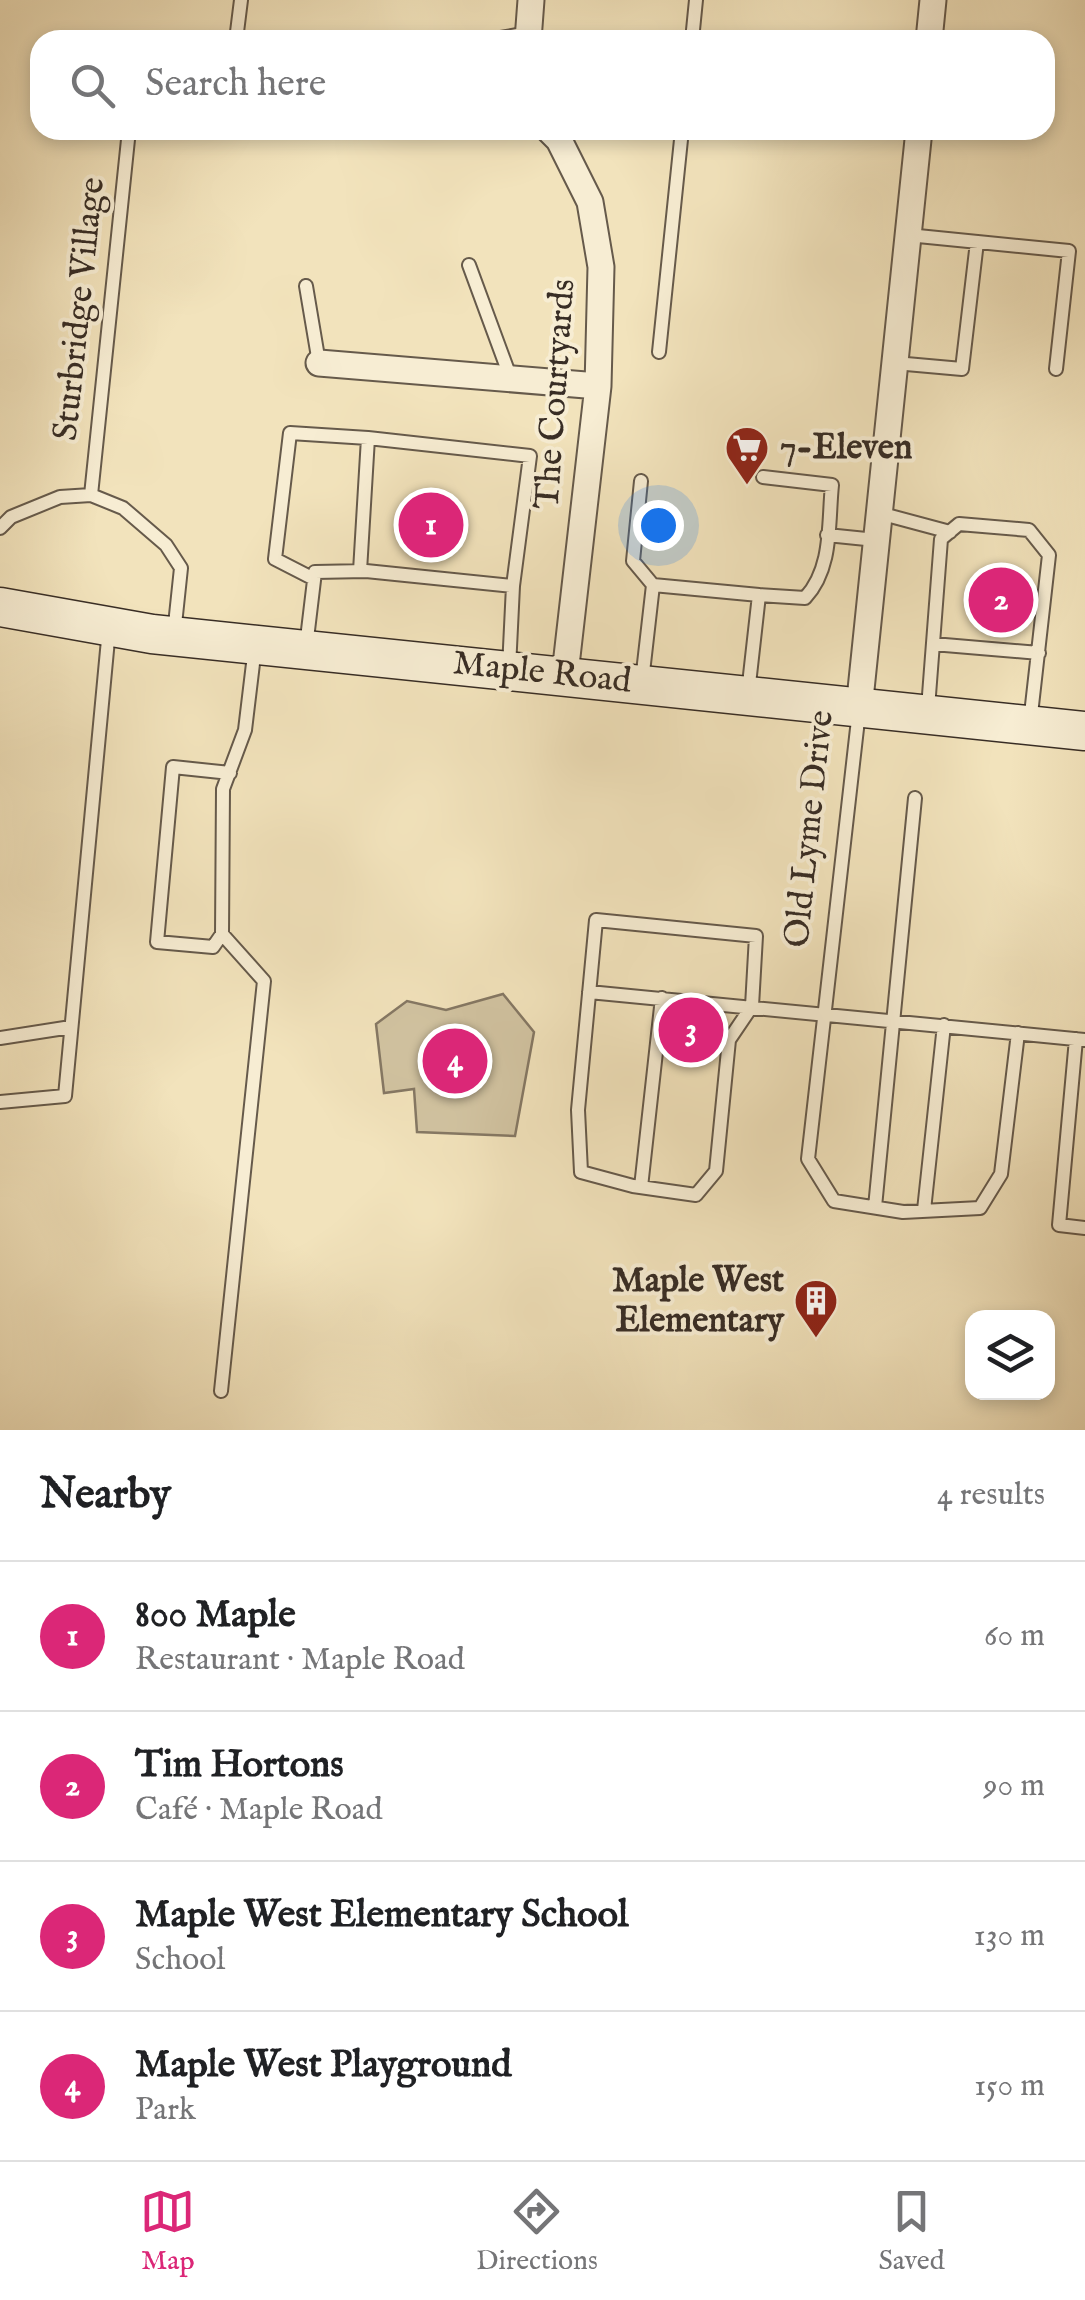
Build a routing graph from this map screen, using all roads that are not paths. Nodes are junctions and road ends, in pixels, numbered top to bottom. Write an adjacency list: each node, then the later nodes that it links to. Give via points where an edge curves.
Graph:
1 (241, 0): 5 (lane)
2 (531, 0): 6 (street)
3 (696, 0): 7 (lane)
4 (933, 0): 8 (street)
5 (237, 30)
6 (529, 30)
7 (693, 30)
8 (930, 30)
9 (128, 140): 26 (lane, Sturbridge Village)
10 (560, 140): 22 (street, The Courtyards, via 590,202 601,267)
11 (681, 140): 17 (lane)
12 (918, 140): 13 (street, Old Lyme Drive)
13 (908, 235): 14 (lane); 19 (street, Old Lyme Drive)
14 (977, 242): 19 (lane, via 962,369); 20 (lane, via 1069,251)
15 (469, 265): 21 (lane)
16 (306, 286): 18 (lane)
17 (659, 352)
18 (319, 363): 21 (street)
19 (895, 363): 27 (street, Old Lyme Drive)
20 (1056, 369)
21 (511, 379): 22 (street)
22 (598, 386): 45 (street, The Courtyards)
23 (368, 438): 32 (lane); 33 (lane, via 290,433 275,559); 35 (lane, via 530,456)
24 (763, 476): 30 (lane, via 832,485)
25 (641, 481): 34 (lane, via 633,560)
26 (91, 495): 28 (lane, via 60,498 11,516); 39 (lane, via 123,508 166,545 181,568)
27 (878, 513): 29 (lane); 31 (street, Old Lyme Drive)
28 (0, 528)
29 (950, 532): 41 (lane, via 941,539); 43 (lane, via 959,524 1029,530 1049,555)
30 (827, 535): 31 (lane); 36 (lane, via 824,569 806,598)
31 (876, 540): 48 (street, Old Lyme Drive)
32 (360, 571): 33 (lane, via 315,572); 35 (lane)
33 (314, 579): 42 (lane)
34 (653, 585): 36 (lane); 46 (lane)
35 (513, 586): 44 (lane)
36 (759, 595): 47 (lane)
37 (0, 608): 38 (main road, Maple Road)
38 (109, 627): 39 (main road, Maple Road); 61 (lane)
39 (174, 636): 40 (main road, Maple Road)
40 (256, 644): 42 (main road, Maple Road); 52 (lane, via 245,730)
41 (934, 644): 43 (lane); 49 (lane)
42 (305, 649): 44 (main road, Maple Road)
43 (1039, 653): 50 (lane)
44 (509, 669): 45 (main road, Maple Road)
45 (565, 674): 46 (main road, Maple Road)
46 (642, 683): 47 (main road, Maple Road)
47 (747, 696): 48 (main road, Maple Road)
48 (859, 709): 49 (main road, Maple Road); 58 (lane, Old Lyme Drive)
49 (928, 715): 50 (main road, Maple Road)
50 (1030, 726): 51 (main road, Maple Road)
51 (1085, 731)
52 (230, 772): 54 (lane, via 223,790); 54 (lane, via 173,767 157,942 213,947)
53 (915, 798): 59 (lane)
54 (222, 934): 70 (lane, via 264,980)
55 (589, 992): 56 (lane); 57 (lane, via 596,920 756,936); 66 (lane, via 578,1110 580,1172)
56 (662, 998): 57 (lane); 66 (lane)
57 (752, 1006): 58 (lane); 66 (lane, via 728,1040 716,1172 696,1194)
58 (824, 1012): 59 (lane); 67 (lane, Old Lyme Drive, via 808,1159 834,1200)
59 (894, 1020): 60 (lane); 67 (lane)
60 (944, 1025): 62 (lane); 68 (lane)
61 (71, 1027): 63 (lane); 65 (lane, via 66,1096)
62 (1018, 1033): 64 (lane); 68 (lane, Old Lyme Drive, via 1001,1174 980,1208)
63 (0, 1038)
64 (1080, 1040): 69 (lane, via 1059,1225)
65 (0, 1102)
66 (641, 1187)
67 (875, 1207): 68 (lane, Old Lyme Drive)
68 (924, 1210)
69 (1085, 1228)
70 (221, 1391)

